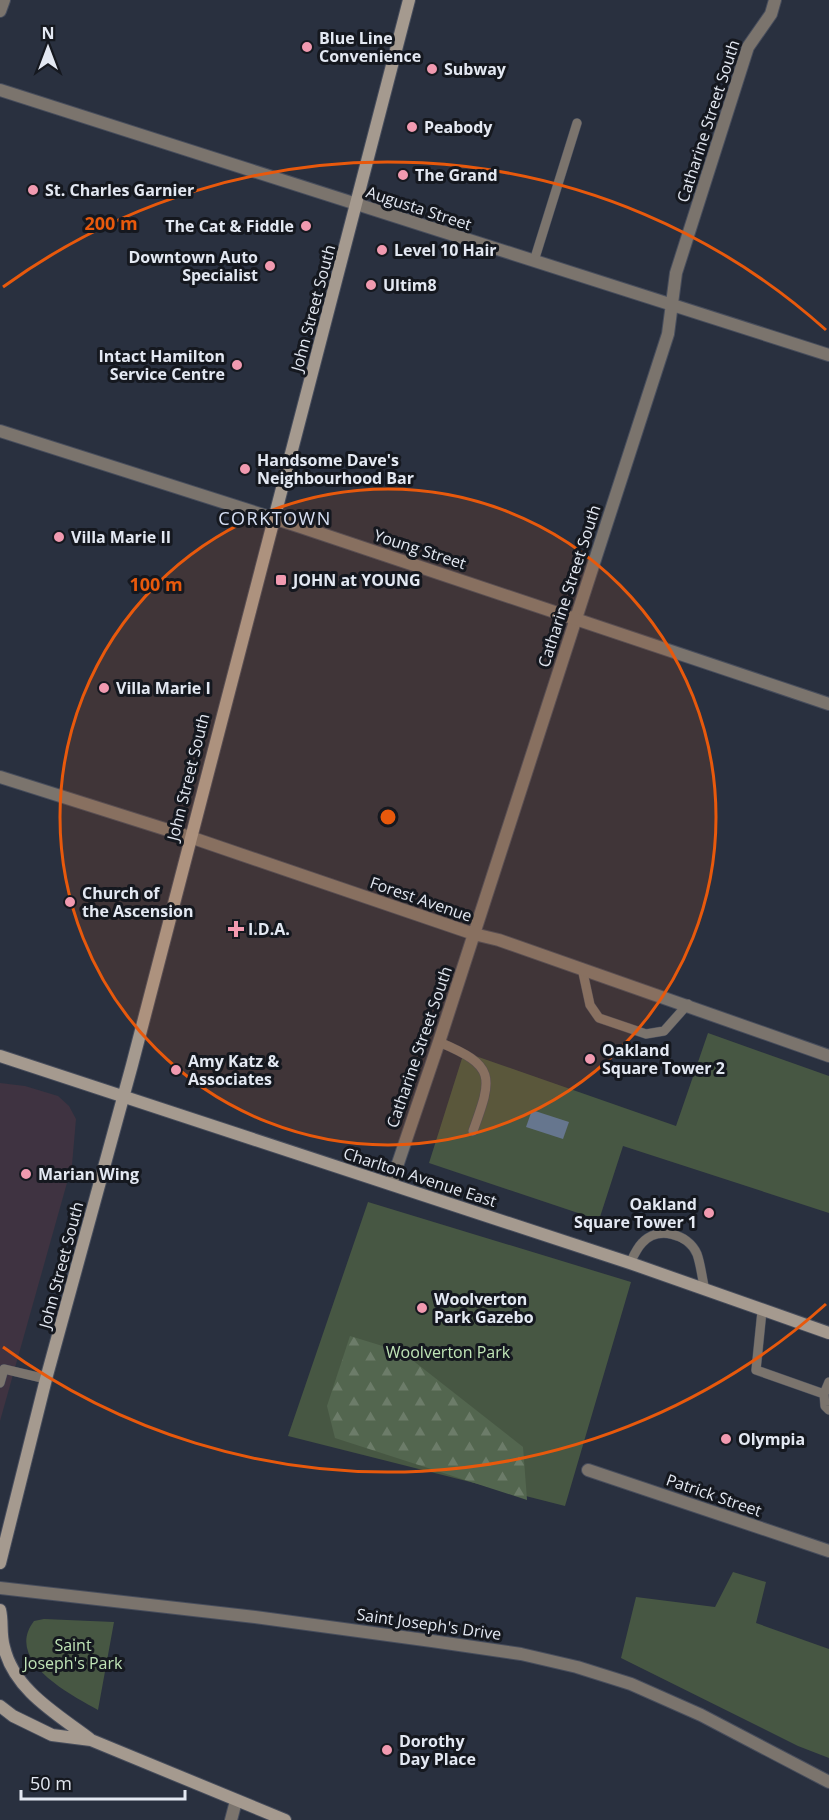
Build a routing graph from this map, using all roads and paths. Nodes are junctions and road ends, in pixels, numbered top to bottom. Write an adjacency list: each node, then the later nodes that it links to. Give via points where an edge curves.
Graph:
1 (4, 0): 4 (street)
2 (409, 0): 7 (main road, John Street South)
3 (775, 0): 9 (street, Catharine Street South, via 771,14 748,47 676,273)
4 (0, 11)
5 (0, 90): 7 (street, Augusta Street)
6 (578, 123): 8 (lane)
7 (357, 204): 8 (street, Augusta Street); 12 (main road, John Street South)
8 (534, 261): 9 (street, Augusta Street)
9 (672, 304): 10 (street, Augusta Street); 13 (street, Catharine Street South, via 668,334)
10 (829, 355)
11 (0, 431): 12 (street, Young Street)
12 (275, 519): 13 (street, Young Street); 16 (main road, John Street South)
13 (576, 618): 14 (street, Young Street); 17 (street, Catharine Street South)
14 (829, 704)
15 (0, 777): 16 (street, Forest Avenue)
16 (190, 837): 17 (street, Forest Avenue); 23 (main road, John Street South)
17 (474, 934): 18 (street, Forest Avenue); 20 (street, Catharine Street South)
18 (582, 968): 19 (street, Forest Avenue); 19 (lane, via 590,1005 599,1018 646,1034 664,1031)
19 (688, 1004): 22 (street, Forest Avenue)
20 (439, 1042): 24 (lane, via 472,1056 482,1067 488,1084); 25 (street, Catharine Street South)
21 (0, 1056): 23 (main road, Charlton Avenue East)
22 (829, 1056)
23 (123, 1096): 25 (main road, Charlton Avenue East); 30 (main road, John Street South)
24 (473, 1131)
25 (391, 1184): 26 (main road, Charlton Avenue East)
26 (630, 1263): 27 (main road, Charlton Avenue East); 27 (lane, via 642,1242 665,1233 679,1236 697,1253)
27 (705, 1290): 28 (main road, Charlton Avenue East)
28 (762, 1311): 29 (main road, Charlton Avenue East); 33 (lane, via 756,1370)
29 (829, 1333)
30 (46, 1378): 32 (lane, via 4,1369); 37 (main road, John Street South)
31 (829, 1382): 33 (lane)
32 (0, 1383)
33 (824, 1394): 34 (lane)
34 (829, 1410)
35 (588, 1470): 36 (street, Patrick Street)
36 (829, 1551)
37 (0, 1563)
38 (0, 1587): 44 (street, Saint Joseph's Drive, via 432,1641 577,1667 632,1684 701,1715)
39 (0, 1610): 43 (main road, via 4,1649 16,1674 42,1703)
40 (0, 1706): 42 (main road)
41 (0, 1712): 42 (street)
42 (13, 1716): 43 (main road, via 52,1735)
43 (92, 1740): 45 (main road)
44 (829, 1782)
45 (236, 1801): 46 (street); 47 (main road)
46 (231, 1820)
47 (285, 1820)

